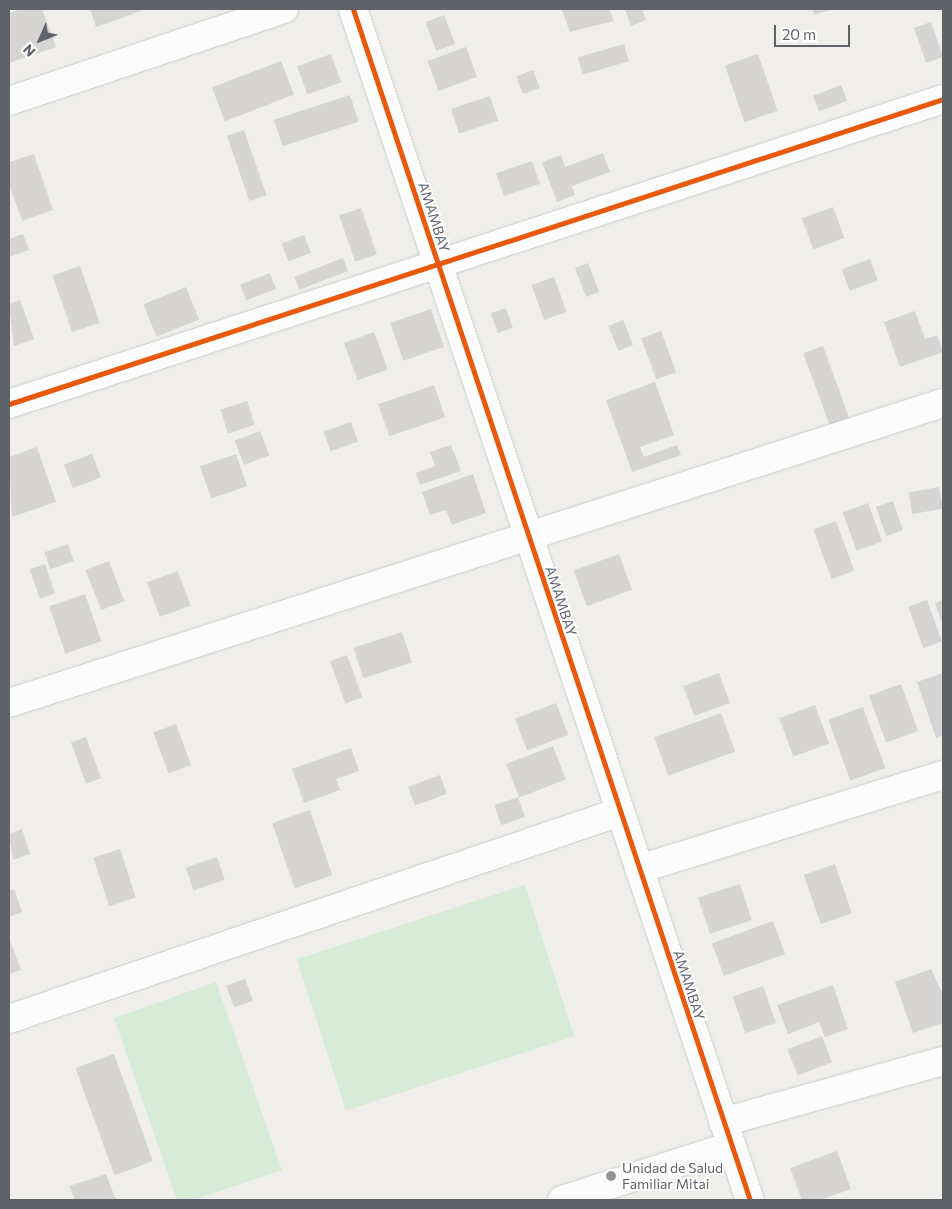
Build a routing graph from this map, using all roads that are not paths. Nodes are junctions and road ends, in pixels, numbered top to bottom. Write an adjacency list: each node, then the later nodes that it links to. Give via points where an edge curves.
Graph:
1 (284, 9): 4 (street)
2 (353, 9): 5 (street, AMAMBAY)
3 (943, 99): 5 (street)
4 (9, 102)
5 (437, 263): 7 (street); 8 (street, AMAMBAY)
6 (943, 403): 8 (street)
7 (9, 404)
8 (529, 540): 9 (street); 11 (street, AMAMBAY)
9 (9, 703)
10 (943, 775): 12 (street)
11 (620, 812): 12 (street, AMAMBAY); 13 (street)
12 (639, 869): 15 (street, AMAMBAY)
13 (9, 1019)
14 (943, 1061): 15 (street)
15 (727, 1134): 16 (street); 17 (street, AMAMBAY)
16 (562, 1200)
17 (750, 1200)

